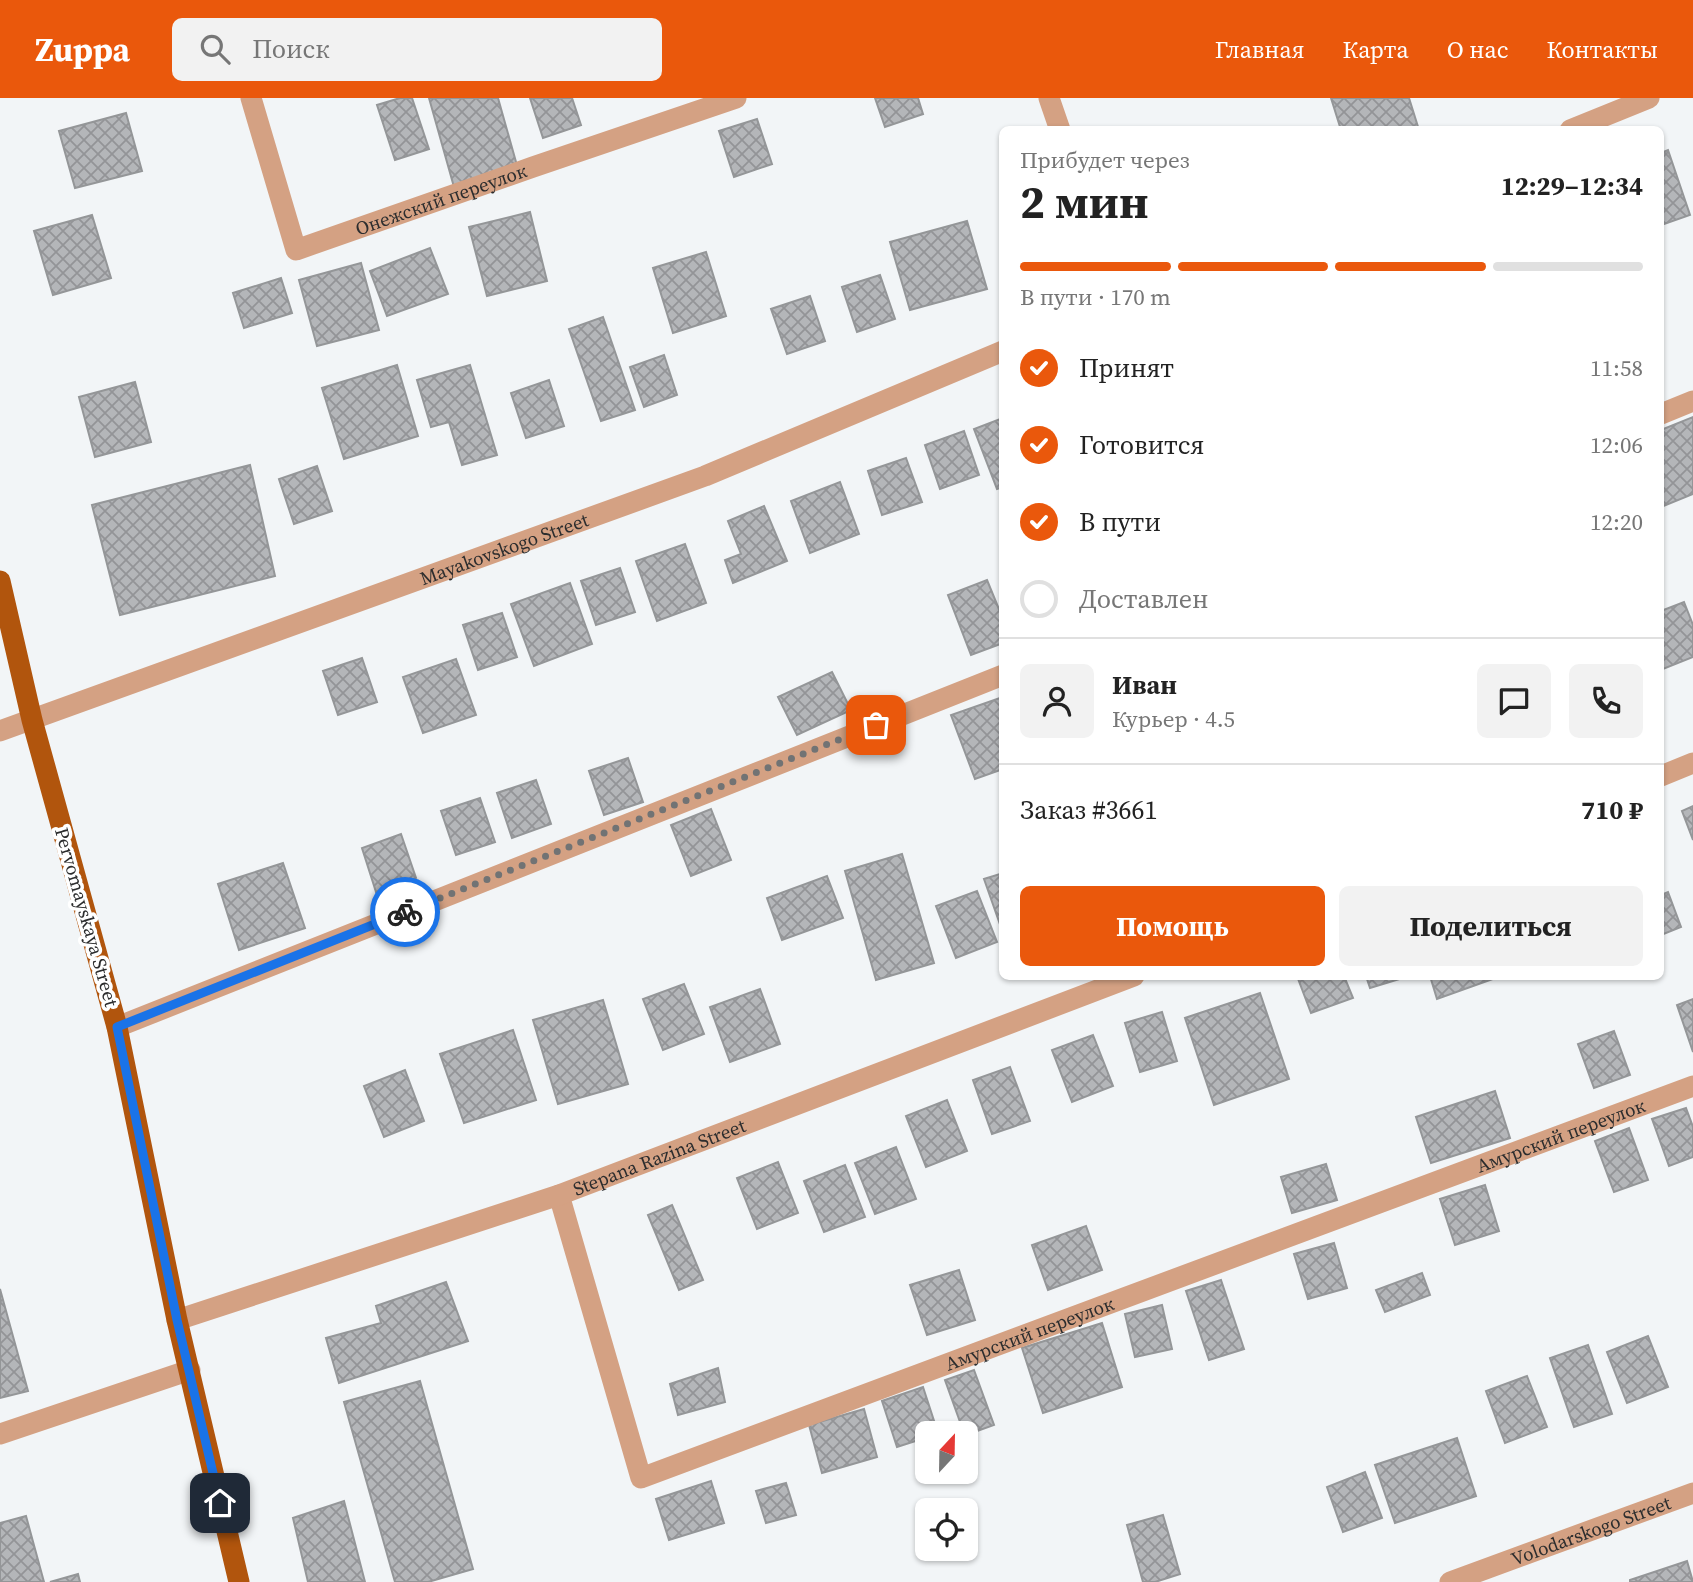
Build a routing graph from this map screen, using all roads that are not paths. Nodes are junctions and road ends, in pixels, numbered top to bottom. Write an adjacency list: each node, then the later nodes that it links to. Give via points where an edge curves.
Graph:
1 (251, 98): 2 (street, Онежский переулок, via 296,250)
2 (737, 98)
3 (1049, 98): 5 (street)
4 (1649, 98): 6 (street)
5 (1059, 126)
6 (1580, 126)
7 (999, 353): 12 (street, Mayakovskogo Street, via 705,476)
8 (1693, 401): 9 (street)
9 (1664, 413)
10 (0, 581): 12 (main road, Pervomayskaya Street)
11 (999, 677): 17 (street)
12 (32, 720): 13 (street, Mayakovskogo Street); 17 (main road, Pervomayskaya Street)
13 (0, 731)
14 (1693, 763): 15 (street)
15 (1664, 775)
16 (1123, 980): 19 (street, Stepana Razina Street)
17 (117, 1027): 20 (main road, Pervomayskaya Street)
18 (1693, 1086): 19 (street, Амурский переулок, via 641,1478)
19 (559, 1195): 20 (street, Stepana Razina Street)
20 (177, 1320): 21 (main road, Pervomayskaya Street)
21 (190, 1370): 22 (street); 24 (main road, Pervomayskaya Street)
22 (0, 1434)
23 (1693, 1493): 25 (street, Volodarskogo Street)
24 (239, 1582)
25 (1450, 1582)

